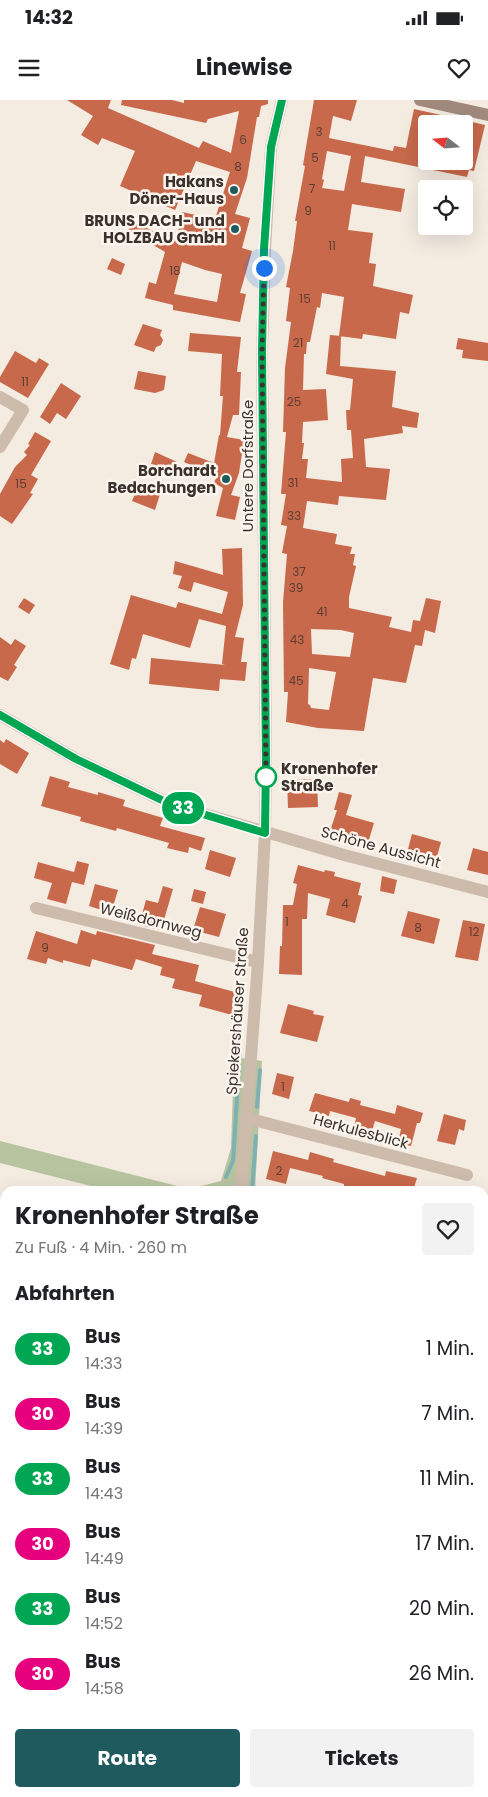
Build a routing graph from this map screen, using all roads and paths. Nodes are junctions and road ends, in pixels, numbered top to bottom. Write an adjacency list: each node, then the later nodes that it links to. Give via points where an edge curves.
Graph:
1 (282, 100): 7 (street, Untere Dorfstraße, via 271,147 264,249)
2 (420, 100): 3 (main road)
3 (488, 115)
4 (0, 397): 5 (street, via 23,410)
5 (0, 447)
6 (0, 716): 7 (street, via 76,759 170,804)
7 (265, 833): 8 (street, Schöne Aussicht); 10 (street, Spiekershäuser Straße)
8 (488, 892)
9 (36, 908): 10 (street, Weißdornweg)
10 (258, 962): 11 (street, Spiekershäuser Straße)
11 (246, 1118): 12 (street, Herkulesblick); 13 (street, Spiekershäuser Straße)
12 (468, 1176)
13 (241, 1186)

